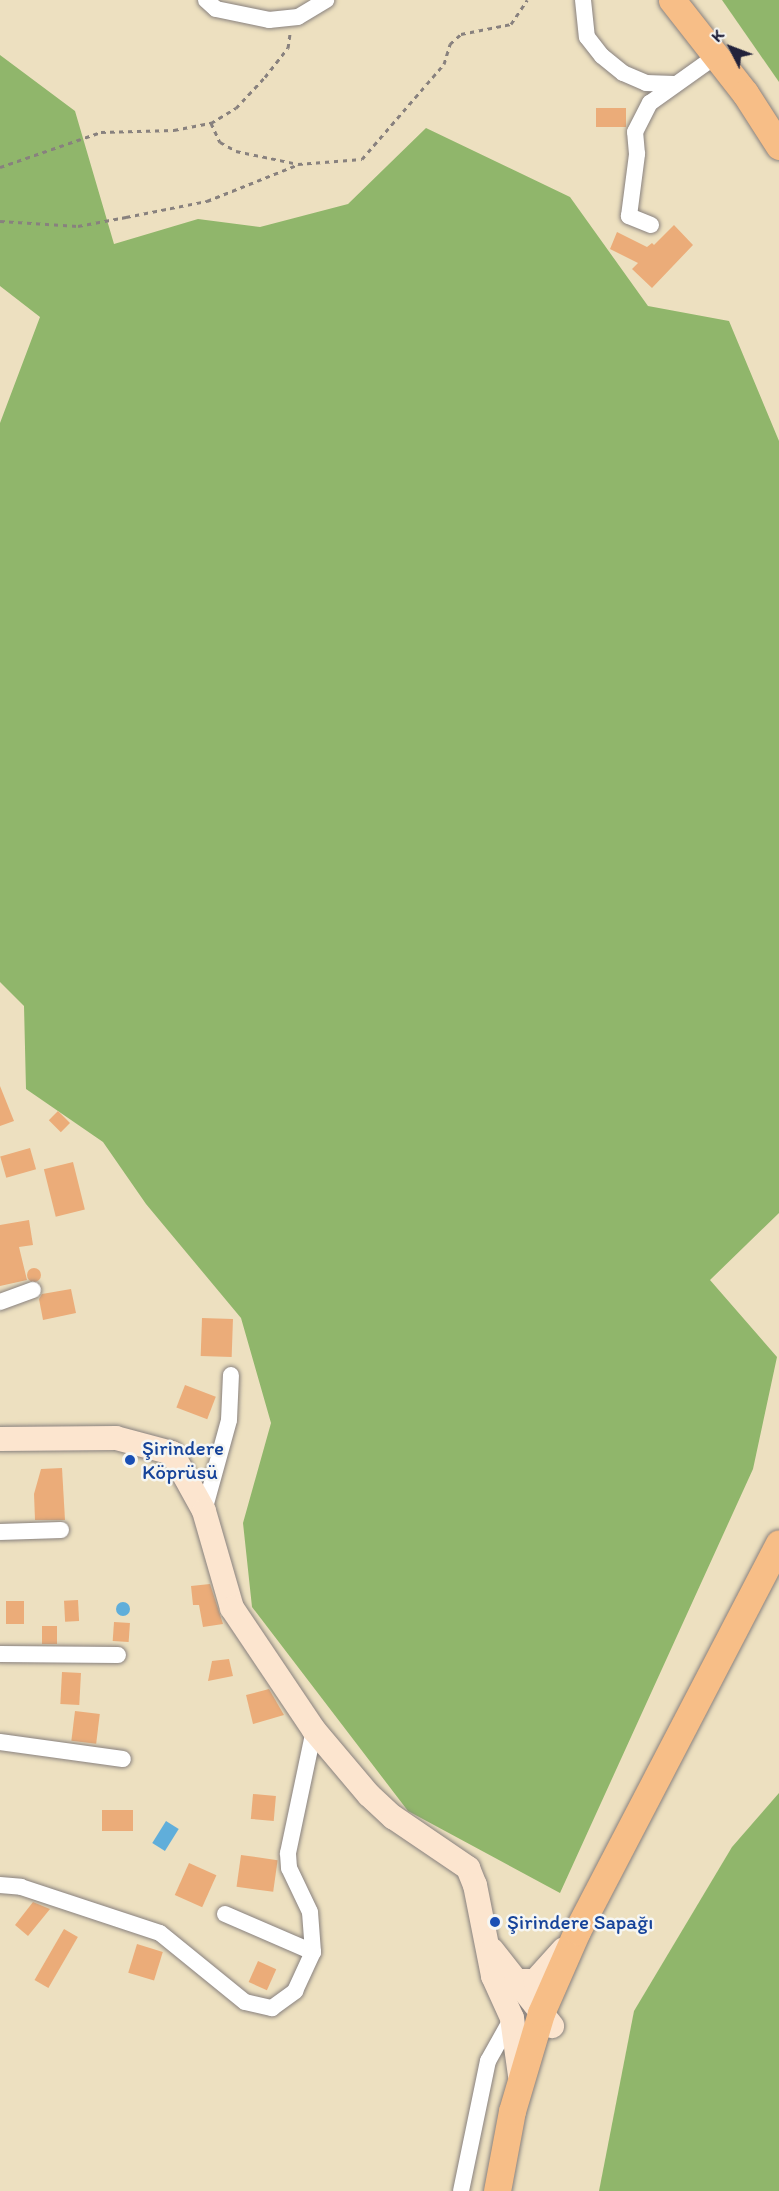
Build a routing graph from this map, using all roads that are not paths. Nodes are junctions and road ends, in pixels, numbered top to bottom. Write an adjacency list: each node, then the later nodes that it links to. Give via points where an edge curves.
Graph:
1 (206, 0): 2 (street, via 216,9 269,20 292,18)
2 (326, 0)
3 (583, 0): 6 (street, via 587,37 602,56 623,73 646,83)
4 (672, 0): 5 (main road)
5 (716, 56): 6 (street); 7 (main road)
6 (674, 84): 8 (street, via 650,103 635,132 637,154 629,216)
7 (779, 146)
8 (651, 225)
9 (33, 1290): 10 (street, via 9,1302)
10 (0, 1302)
11 (231, 1375): 13 (street, via 229,1420)
12 (0, 1439): 13 (street, via 116,1438 172,1453)
13 (204, 1510): 20 (street, via 232,1608)
14 (61, 1530): 15 (street)
15 (0, 1532)
16 (779, 1543): 19 (main road)
17 (0, 1654): 18 (street)
18 (118, 1655)
19 (711, 1674): 25 (main road); 30 (main road, via 650,1815)
20 (314, 1730): 26 (street, via 393,1817 468,1868 476,1885); 27 (street, via 288,1853 289,1868 310,1912)
21 (0, 1742): 22 (street)
22 (123, 1759)
23 (0, 1885): 27 (street, via 21,1887 160,1933 245,2002 272,2008 295,1991)
24 (225, 1914): 27 (street)
25 (577, 1931): 28 (street, via 545,1973 535,1981); 30 (main road)
26 (483, 1936): 28 (street); 29 (street, via 493,1976)
27 (313, 1952)
28 (516, 1981): 30 (street)
29 (512, 2018): 30 (street); 31 (street); 32 (street, via 488,2061)
30 (544, 2020): 31 (main road); 34 (main road)
31 (520, 2081): 33 (main road)
32 (461, 2191)
33 (497, 2191)
34 (515, 2191)

